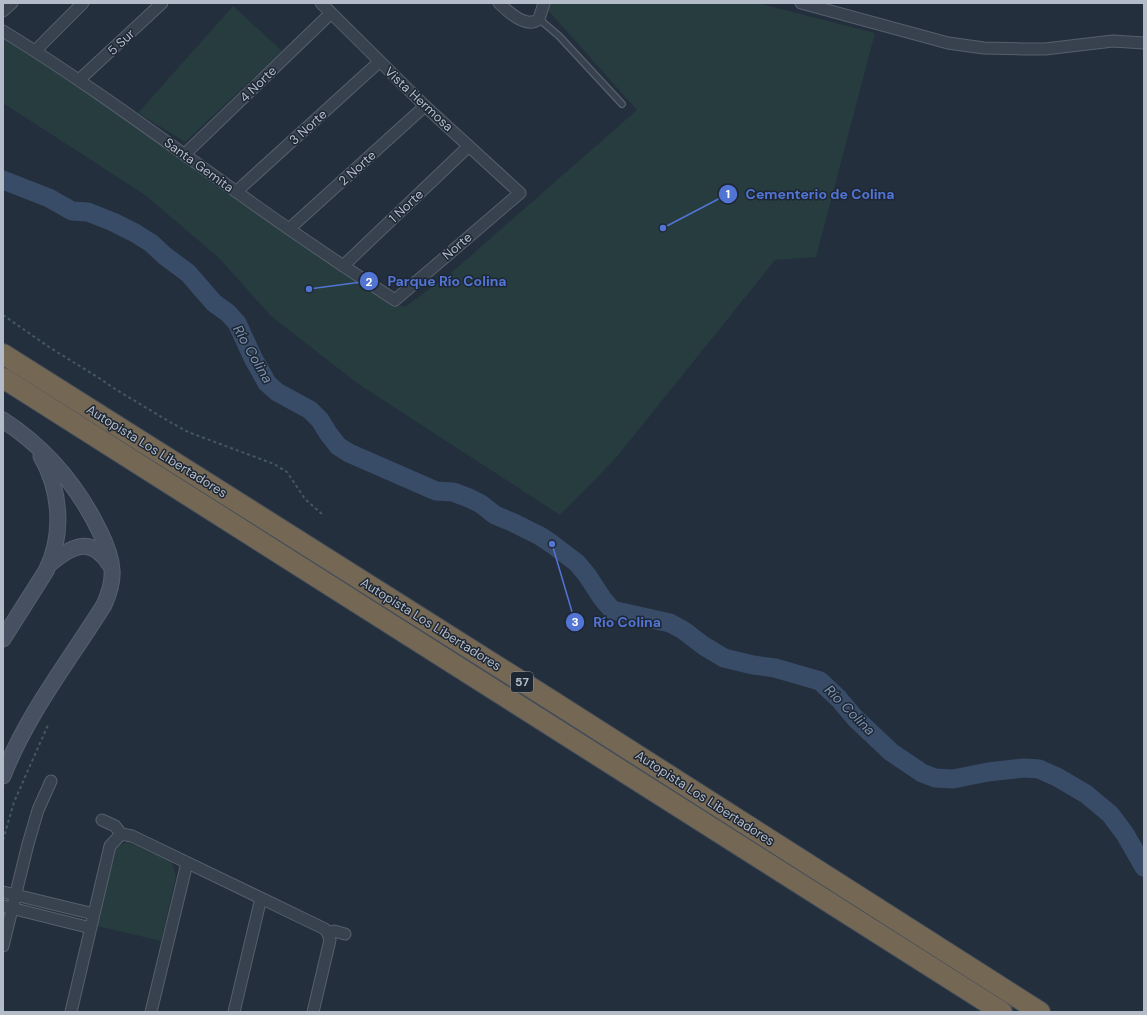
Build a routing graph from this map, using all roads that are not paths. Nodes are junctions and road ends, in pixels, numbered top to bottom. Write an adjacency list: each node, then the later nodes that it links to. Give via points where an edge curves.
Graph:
1 (12, 3): 8 (street)
2 (83, 3): 12 (street)
3 (162, 3): 14 (street, 5 Sur)
4 (499, 3): 9 (street, via 520,20 532,22)
5 (544, 3): 9 (street)
6 (801, 3): 11 (street, via 948,43 984,48 1024,50 1113,41)
7 (329, 7): 13 (street, Vista Hermosa); 18 (street, 4 Norte)
8 (3, 11)
9 (540, 19): 15 (lane)
10 (3, 31): 12 (street, Santa Gemita)
11 (1144, 43)
12 (35, 51): 14 (street, Santa Gemita)
13 (379, 62): 16 (street, Vista Hermosa); 19 (street, 3 Norte)
14 (79, 80): 18 (street, Santa Gemita)
15 (622, 104)
16 (425, 106): 17 (street, Vista Hermosa); 21 (street, 2 Norte)
17 (469, 146): 20 (street, Vista Hermosa); 22 (street, 1 Norte)
18 (185, 154): 19 (street, Santa Gemita)
19 (236, 192): 21 (street, Santa Gemita)
20 (520, 193): 23 (street, Norte)
21 (289, 229): 22 (street, Santa Gemita)
22 (343, 266): 23 (street, Santa Gemita)
23 (394, 300)
24 (3, 354): 50 (highway, Autopista Los Libertadores / 57)
25 (3, 378): 49 (highway, Autopista Los Libertadores / 57)
26 (3, 420): 27 (street)
27 (31, 440): 28 (street, via 48,469 56,498 58,521 56,546); 29 (street, via 76,491 107,547)
28 (51, 563): 29 (street, via 70,549 87,546 102,554); 30 (street)
29 (113, 572): 31 (street, via 104,605 41,701)
30 (3, 639)
31 (3, 776)
32 (51, 781): 37 (street, via 38,810)
33 (102, 820): 34 (street, via 115,826)
34 (121, 834): 35 (street, via 132,836); 40 (street, via 110,846)
35 (187, 863): 38 (street); 46 (street)
36 (3, 892): 37 (street)
37 (15, 895): 39 (street); 40 (street)
38 (261, 898): 42 (street, via 325,929); 47 (street)
39 (7, 907): 41 (street); 44 (street)
40 (94, 914): 41 (street)
41 (91, 928): 45 (street)
42 (328, 934): 43 (street, via 334,931); 48 (street, via 330,940)
43 (345, 934)
44 (3, 946)
45 (71, 1012)
46 (151, 1012)
47 (234, 1012)
48 (313, 1012)
49 (1002, 1012)
50 (1040, 1012)

